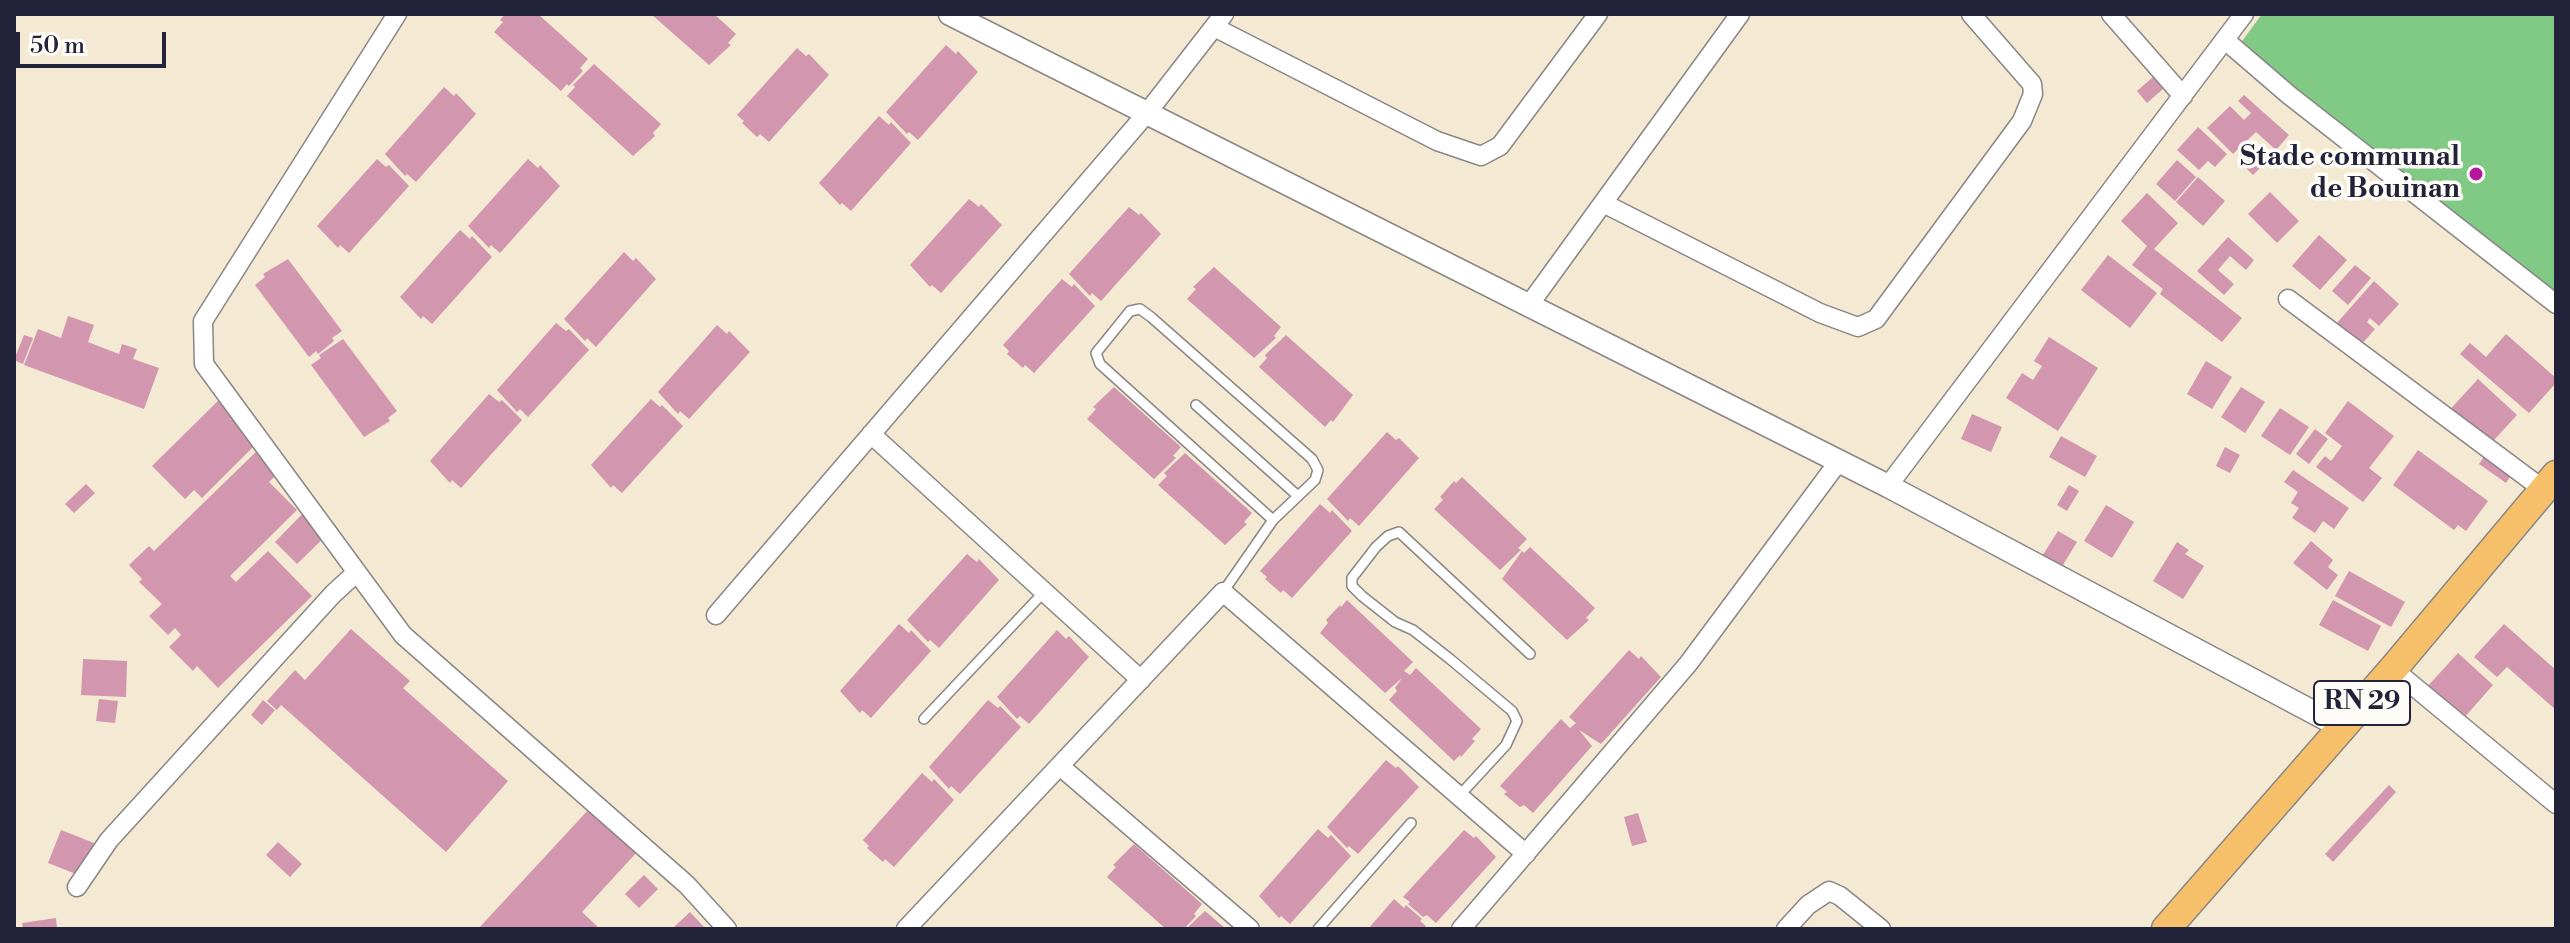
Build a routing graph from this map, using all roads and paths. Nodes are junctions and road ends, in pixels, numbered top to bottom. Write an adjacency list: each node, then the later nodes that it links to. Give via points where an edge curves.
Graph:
1 (397, 14): 23 (street, via 203,321 204,364)
2 (950, 14): 11 (street)
3 (1598, 14): 8 (street, via 1500,146 1481,156 1437,141)
4 (1740, 14): 12 (street)
5 (1971, 14): 12 (street, via 2032,84 2033,94 2022,121 1876,319 1858,327 1820,313)
6 (2111, 14): 10 (street)
7 (2244, 14): 9 (street)
8 (1219, 21): 11 (street)
9 (2225, 40): 10 (street); 14 (street)
10 (2183, 96): 20 (street)
11 (1147, 113): 15 (street); 17 (street)
12 (1603, 203): 15 (street)
13 (2288, 299): 19 (street)
14 (2556, 304)
15 (1529, 305): 18 (street)
16 (1196, 405): 21 (lane)
17 (871, 434): 24 (street); 26 (street)
18 (1839, 461): 20 (street); 36 (street, via 1688,664)
19 (2550, 483): 28 (main road, RN 29)
20 (1888, 486): 31 (street)
21 (1298, 496): 22 (lane); 22 (lane, via 1315,480 1318,470 1312,459 1151,317 1140,309 1130,311 1096,353 1100,364)
22 (1273, 520): 25 (lane)
23 (357, 572): 37 (street, via 109,840); 38 (street, via 403,635 687,885)
24 (1044, 592): 29 (street); 30 (lane)
25 (1223, 592): 29 (street); 33 (street)
26 (716, 615)
27 (1530, 654): 33 (lane, via 1399,532 1376,547 1352,578 1362,596 1450,659 1517,721 1506,745)
28 (2393, 669): 31 (main road, RN 29); 34 (street)
29 (1141, 680): 32 (street)
30 (924, 719)
31 (2341, 727): 45 (main road, RN 29)
32 (1061, 767): 39 (street); 40 (street)
33 (1459, 796): 36 (street)
34 (2556, 804)
35 (1411, 823): 41 (lane)
36 (1526, 854): 42 (street)
37 (77, 887)
38 (727, 929)
39 (906, 929)
40 (1250, 929)
41 (1318, 929)
42 (1461, 929)
43 (1786, 929): 44 (street, via 1829,891)
44 (1881, 929)
45 (2166, 929)

